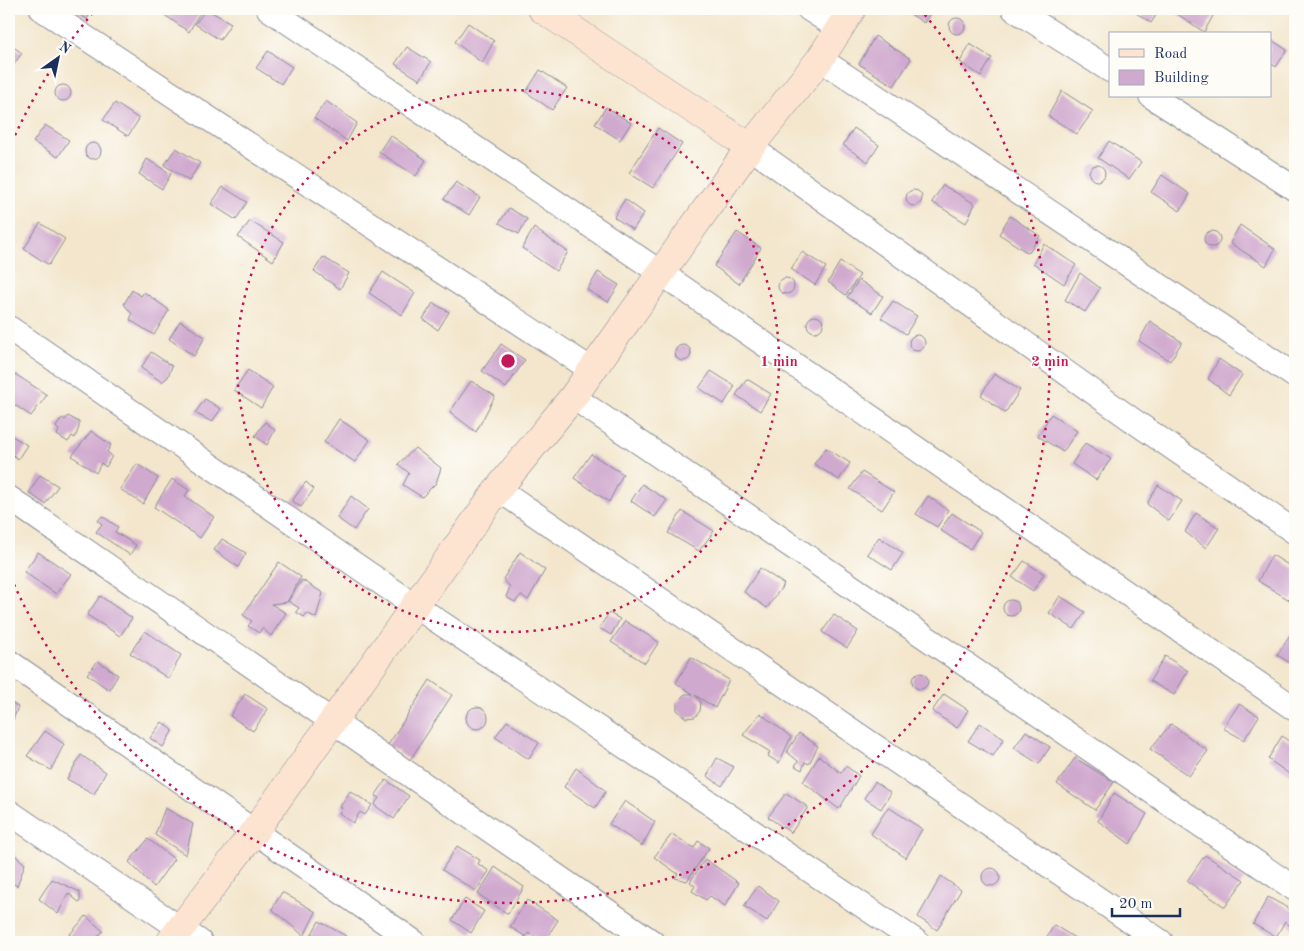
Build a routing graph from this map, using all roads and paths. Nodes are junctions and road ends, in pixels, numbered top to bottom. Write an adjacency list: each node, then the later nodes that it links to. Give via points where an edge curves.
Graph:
1 (42, 9): 14 (street)
2 (269, 9): 12 (street)
3 (542, 9): 10 (street)
4 (809, 9): 6 (street)
5 (1014, 9): 8 (street)
6 (846, 18): 7 (street)
7 (820, 59): 10 (street); 15 (street)
8 (1109, 69)
9 (1154, 98): 11 (street)
10 (750, 147): 12 (street); 19 (street)
11 (1295, 189)
12 (661, 273): 14 (street); 22 (street)
13 (9, 328): 20 (street)
14 (592, 370): 16 (street)
15 (1295, 376)
16 (573, 397): 17 (street); 26 (street)
17 (498, 489): 20 (street); 31 (street)
18 (9, 498): 23 (street)
19 (1295, 532)
20 (414, 604): 23 (street); 30 (street)
21 (9, 662): 25 (street)
22 (1295, 709)
23 (334, 721): 25 (street); 29 (street)
24 (9, 812): 27 (street)
25 (254, 832): 27 (street); 28 (street)
26 (1295, 889)
27 (184, 938)
28 (414, 942)
29 (652, 942)
30 (917, 942)
31 (1161, 942)

